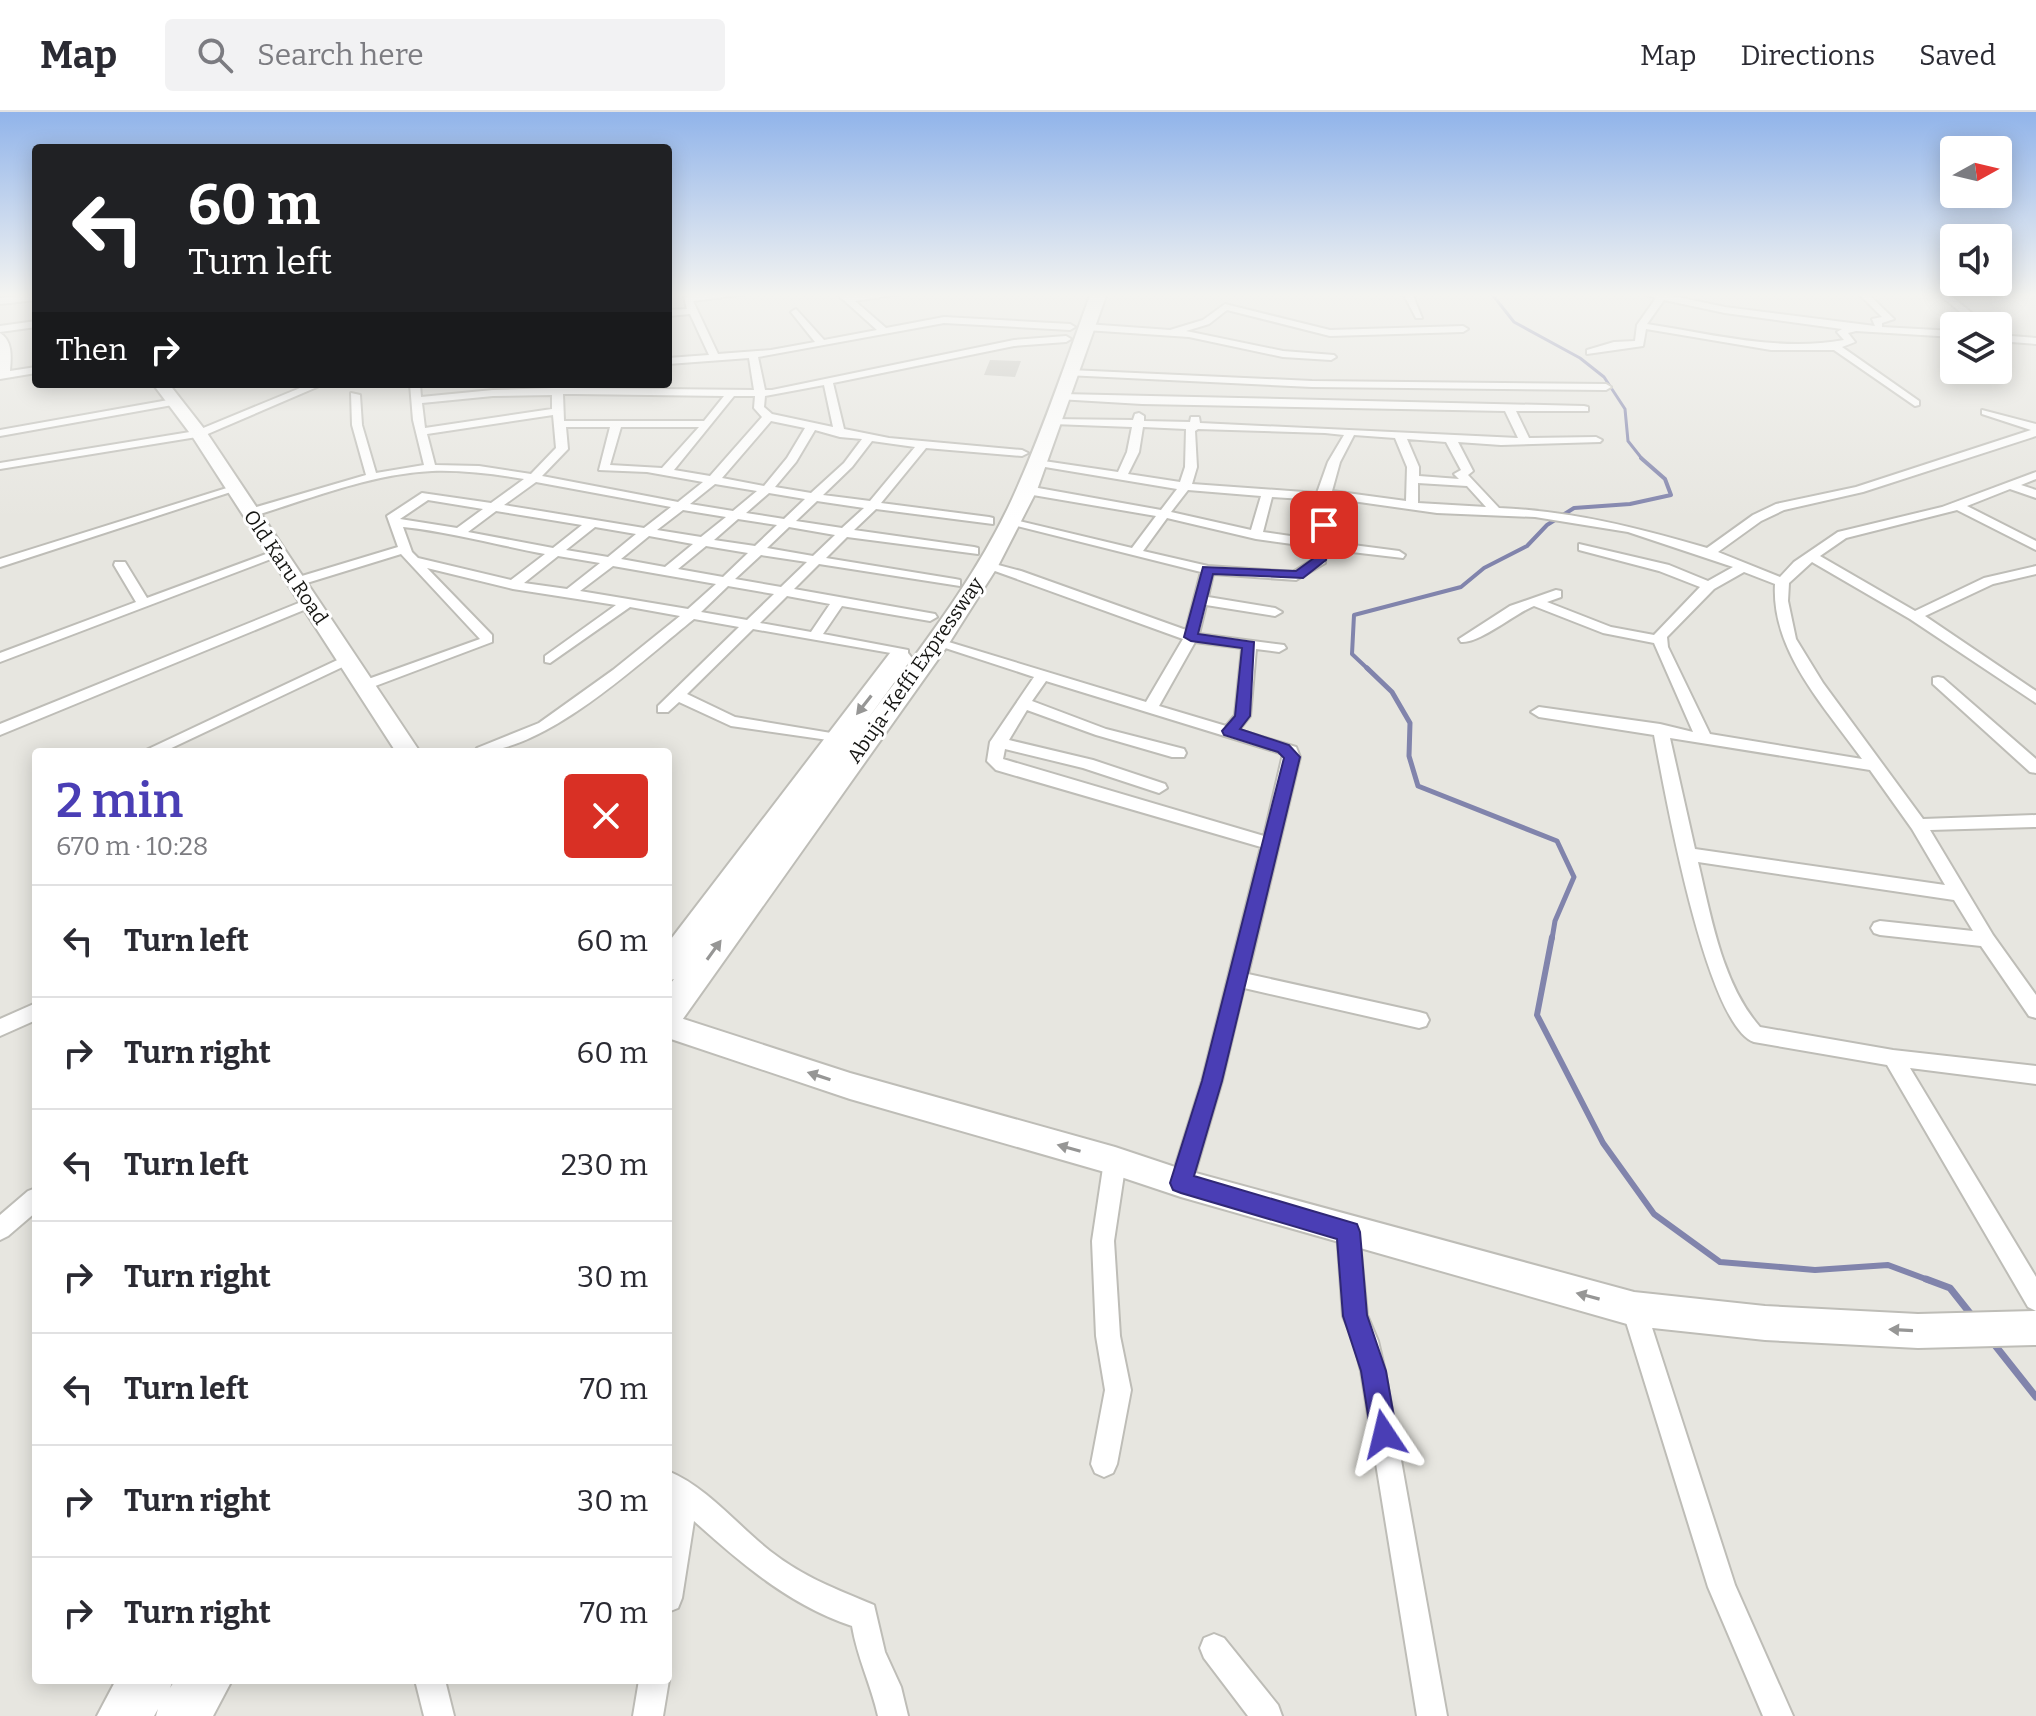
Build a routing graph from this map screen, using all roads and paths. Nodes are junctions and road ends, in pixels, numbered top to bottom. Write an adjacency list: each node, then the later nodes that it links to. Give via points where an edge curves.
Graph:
1 (755, 368): 20 (street)
2 (895, 368): 11 (street)
3 (1061, 368): 53 (highway, Abuja-Keffi Expressway)
4 (1067, 368): 22 (highway, Abuja-Keffi Expressway)
5 (1335, 368): 13 (street)
6 (1866, 368): 28 (street)
7 (32, 371): 8 (street)
8 (3, 375)
9 (1148, 378): 10 (street); 22 (street); 24 (street)
10 (1194, 380): 12 (street); 25 (street)
11 (828, 382): 20 (street); 46 (street)
12 (1248, 382): 13 (street); 27 (street)
13 (1342, 384): 14 (street); 35 (street)
14 (1606, 387)
15 (164, 388): 26 (main road, Old Karu Road)
16 (309, 388): 45 (street)
17 (415, 388): 23 (street)
18 (559, 388): 19 (street); 23 (street); 31 (street)
19 (732, 392): 20 (street); 37 (street)
20 (760, 393): 33 (street, via 759,408)
21 (355, 395): 59 (street, via 357,425)
22 (1061, 397): 24 (street); 38 (street); 53 (highway, Abuja-Keffi Expressway)
23 (415, 401): 43 (street)
24 (1142, 401): 25 (street); 38 (street)
25 (1197, 401): 27 (street); 39 (street)
26 (174, 402): 44 (street); 45 (main road, Old Karu Road)
27 (1244, 402): 35 (street); 41 (street)
28 (1915, 403)
29 (1508, 406): 30 (street); 35 (street); 50 (street)
30 (1584, 409)
31 (554, 412): 36 (street); 43 (street)
32 (1986, 412): 42 (street)
33 (768, 417): 40 (street); 61 (street)
34 (617, 422): 36 (street); 37 (street); 56 (street, via 603,468)
35 (1353, 422): 41 (street); 47 (street); 71 (street)
36 (560, 424): 60 (street, via 562,449)
37 (708, 424): 56 (street)
38 (1138, 425): 39 (street); 57 (street)
39 (1195, 426): 41 (street); 64 (street, via 1190,430 1191,467)
40 (811, 427): 46 (street); 67 (street)
41 (1247, 427)
42 (2036, 430): 97 (street, via 1859,490 1780,507)
43 (421, 432): 55 (street)
44 (0, 433)
45 (199, 434): 54 (street); 66 (main road, Old Karu Road)
46 (840, 434): 48 (street)
47 (1400, 436): 49 (street); 62 (street)
48 (869, 438): 52 (street); 72 (street)
49 (1451, 440): 50 (street); 63 (street, via 1467,471 1460,474)
50 (1524, 440): 51 (street)
51 (1596, 440)
52 (922, 445): 53 (street); 76 (street)
53 (1030, 458): 57 (street); 68 (highway, Abuja-Keffi Expressway); 83 (highway, Abuja-Keffi Expressway)
54 (0, 466)
55 (430, 468): 59 (street); 60 (street)
56 (665, 472): 61 (street)
57 (1122, 475): 64 (street)
58 (2036, 475): 65 (street)
59 (372, 477): 79 (street)
60 (532, 479): 74 (street); 75 (street)
61 (712, 479): 67 (street); 75 (street)
62 (1414, 479): 63 (street); 73 (street)
63 (1468, 483): 78 (street)
64 (1185, 486): 69 (street); 80 (street)
65 (2013, 486): 70 (street); 77 (street)
66 (234, 489): 79 (main road, Old Karu Road); 106 (street)
67 (767, 489): 72 (street); 81 (street)
68 (1027, 490): 80 (street); 83 (highway, Abuja-Keffi Expressway)
69 (1267, 494): 71 (street); 89 (street)
70 (2036, 494)
71 (1323, 495): 73 (street); 91 (street)
72 (816, 497): 76 (street); 85 (street)
73 (1412, 504): 78 (street)
74 (495, 505): 82 (street, via 426,496 393,516); 84 (street); 88 (street)
75 (679, 505): 81 (street); 86 (street)
76 (873, 505): 83 (street); 87 (street)
77 (1958, 506): 92 (street); 102 (street, via 1842,535)
78 (1495, 511): 97 (street, via 1630,529)
79 (250, 513): 98 (main road, Old Karu Road)
80 (1163, 514): 89 (street); 96 (street)
81 (734, 516): 85 (street); 90 (street)
82 (394, 522): 88 (street); 99 (street)
83 (1000, 522): 96 (street); 103 (highway, Abuja-Keffi Expressway)
84 (593, 523): 86 (street); 94 (street)
85 (786, 524): 87 (street); 95 (street)
86 (649, 532): 90 (street); 104 (street)
87 (844, 532): 100 (street); 105 (street)
88 (457, 534): 94 (street)
89 (1256, 535): 91 (street)
90 (704, 541): 95 (street); 111 (street)
91 (1322, 544): 101 (street); 109 (street, via 1320,560 1296,576)
92 (2036, 546)
93 (1583, 547): 117 (street)
94 (557, 551): 104 (street); 116 (street)
95 (758, 552): 105 (street); 113 (street)
96 (1135, 552): 109 (street)
97 (1709, 553): 108 (street)
98 (278, 554): 112 (main road, Old Karu Road); 125 (street)
99 (410, 555): 112 (street); 116 (street); 145 (street, via 487,638)
100 (883, 555): 103 (street); 105 (street); 115 (street)
101 (1399, 555)
102 (1812, 557): 114 (street); 129 (street)
103 (980, 559): 115 (highway, Abuja-Keffi Expressway); 133 (street); 136 (highway, Abuja-Keffi Expressway)
104 (614, 560): 111 (street); 119 (street)
105 (816, 560): 118 (street)
106 (0, 563)
107 (120, 565): 125 (street)
108 (1743, 567): 114 (street); 117 (street)
109 (1208, 570): 121 (street)
110 (2036, 570): 129 (street, via 1989,581)
111 (667, 572): 113 (street)
112 (297, 582): 123 (main road, Old Karu Road)
113 (723, 582): 118 (street); 128 (street)
114 (1782, 582): 162 (street, via 1789,639)
115 (955, 583): 130 (highway, Abuja-Keffi Expressway)
116 (513, 585): 119 (street)
117 (1709, 586): 135 (street)
118 (780, 593): 122 (street); 131 (street)
119 (569, 594): 126 (street)
120 (1556, 594): 124 (street)
121 (1199, 600): 127 (street); 133 (street)
122 (839, 601): 130 (street); 132 (street)
123 (311, 602): 141 (main road, Old Karu Road); 153 (street)
124 (1535, 602): 134 (street); 135 (street, via 1608,630)
125 (143, 603): 140 (street)
126 (626, 604): 128 (street); 142 (street)
127 (1275, 612)
128 (691, 614): 131 (street); 160 (street, via 544,726)
129 (1915, 616): 147 (street)
130 (930, 617): 139 (highway, Abuja-Keffi Expressway)
131 (747, 626): 132 (street); 146 (street)
132 (814, 637): 139 (street)
133 (1191, 637): 137 (street); 149 (street)
134 (1466, 639)
135 (1660, 640): 155 (street)
136 (937, 643): 143 (street); 174 (highway, Abuja-Keffi Expressway, one-way to 136)
137 (1249, 645): 138 (street); 154 (street, via 1242,716)
138 (1279, 648)
139 (903, 653): 156 (highway, Abuja-Keffi Expressway, one-way to 156)
140 (0, 658)
141 (348, 659): 145 (main road, Old Karu Road); 158 (street)
142 (550, 659)
143 (1043, 674): 148 (street); 149 (street)
144 (1938, 681): 163 (street)
145 (365, 685): 159 (main road, Old Karu Road)
146 (677, 695): 150 (street); 156 (street, via 731,721)
147 (2036, 698)
148 (1026, 704): 157 (street); 161 (street)
149 (1151, 707): 154 (street)
150 (663, 709)
151 (1539, 712): 152 (street)
152 (1660, 729): 155 (street); 168 (street)
153 (0, 730)
154 (1230, 731): 167 (street, via 1284,748 1292,757)
155 (1704, 738): 162 (street)
156 (837, 739): 172 (highway, Abuja-Keffi Expressway)
157 (998, 742): 164 (street); 167 (street, via 995,761 1002,766)
158 (159, 748)
159 (405, 748)
160 (492, 748)
161 (1178, 753)
162 (1876, 766): 166 (street)
163 (2036, 768)
164 (1159, 788)
165 (2036, 821): 166 (street)
166 (1918, 825): 169 (street)
167 (1269, 843): 173 (street)
168 (1687, 854): 169 (street); 180 (street, via 1742,1025 1754,1034)
169 (1960, 894): 171 (street)
170 (1880, 928): 171 (street)
171 (1987, 940): 175 (street)
172 (672, 963)
173 (1236, 979): 177 (street); 183 (street)
174 (672, 1007)
175 (2036, 1010)
176 (32, 1013): 179 (street)
177 (1419, 1020)
178 (672, 1027): 182 (main road, one-way to 178, via 850,1086)
179 (0, 1028)
180 (1893, 1058): 181 (street); 187 (street)
181 (2036, 1075)
182 (1115, 1161): 183 (main road); 190 (street, via 1103,1241 1108,1336 1118,1390)
183 (1181, 1183): 186 (main road)
184 (32, 1201): 185 (street)
185 (0, 1229)
186 (1348, 1232): 188 (main road, one-way to 186); 204 (street, via 1355,1316 1373,1371)
187 (2036, 1299)
188 (1634, 1309): 189 (main road, one-way to 188, via 1918,1331 1765,1323); 205 (street, via 1722,1587)
189 (2009, 1329)
190 (1104, 1464)
191 (677, 1490): 192 (street); 202 (street, via 748,1551 804,1590 864,1615)
192 (672, 1550)
193 (1214, 1648): 203 (street)
194 (144, 1684): 198 (highway)
195 (203, 1684): 199 (highway)
196 (431, 1684): 200 (street)
197 (653, 1684): 201 (street)
198 (123, 1716)
199 (182, 1716)
200 (439, 1716)
201 (648, 1716)
202 (893, 1716)
203 (1267, 1716)
204 (1432, 1716)
205 (1778, 1716)

